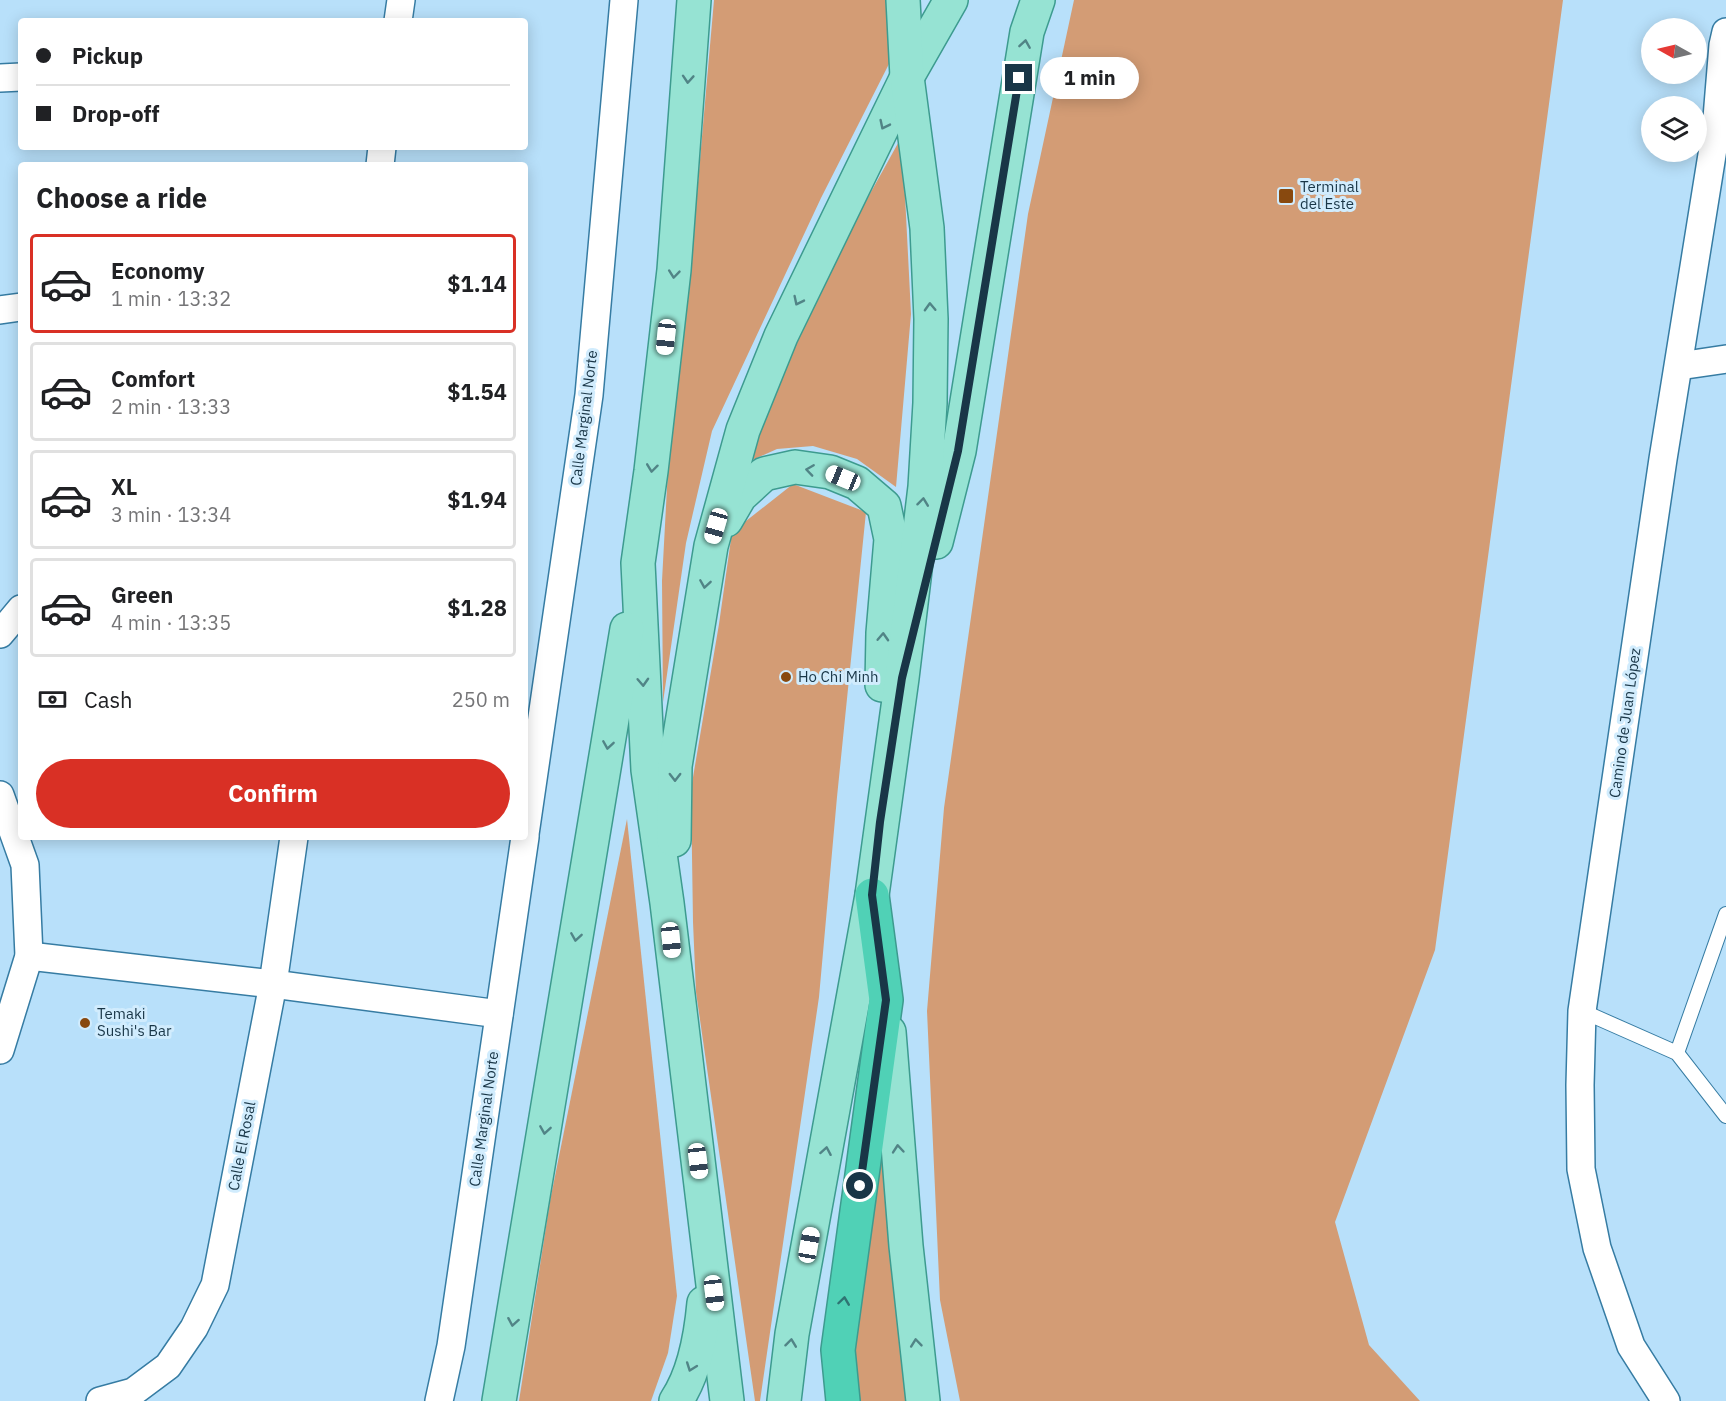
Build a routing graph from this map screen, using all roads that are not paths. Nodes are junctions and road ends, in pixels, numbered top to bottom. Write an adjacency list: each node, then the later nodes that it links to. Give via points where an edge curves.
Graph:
1 (401, 0): 7 (street)
2 (624, 0): 22 (street, Calle Marginal Norte, via 588,395)
3 (903, 0): 10 (main road)
4 (951, 0): 10 (main road)
5 (1038, 0): 20 (main road, one-way to 5, via 958,451 1027,32)
6 (692, 10): 17 (main road, one-way to 17, via 674,270)
7 (398, 18)
8 (1726, 32): 15 (street, Camino de Juan López, via 1716,130)
9 (18, 77): 11 (street)
10 (908, 77): 16 (main road, one-way to 16, via 781,336 743,430); 20 (main road, one-way to 10, via 925,487 931,319 927,228)
11 (0, 78)
12 (18, 307): 13 (street)
13 (0, 310)
14 (1726, 359): 15 (street)
15 (1678, 366): 32 (street, Camino de Juan López)
16 (711, 546): 23 (main road, one-way to 16, via 883,633 891,539 884,507 856,483 830,472 795,467 764,474 740,496); 29 (main road, one-way to 29, via 675,766)
17 (638, 562): 29 (main road, one-way to 29, via 648,770); 40 (main road, one-way to 40)
18 (18, 613): 19 (street)
19 (0, 634)
20 (902, 678): 23 (main road)
21 (0, 795): 28 (street, via 25,865)
22 (528, 814)
23 (880, 822): 26 (main road)
24 (294, 840): 30 (street, Calle El Rosal)
25 (524, 840): 33 (street, Calle Marginal Norte)
26 (872, 895): 31 (highway); 43 (main road, one-way to 26, via 792,1334)
27 (1726, 914): 35 (lane)
28 (28, 956): 30 (street); 34 (street)
29 (673, 958): 37 (main road)
30 (273, 984): 33 (street); 38 (street, Calle El Rosal, via 215,1285 194,1328 168,1366 133,1392)
31 (886, 1000): 44 (highway, one-way to 31, via 838,1350); 45 (main road, one-way to 31)
32 (1582, 1011): 35 (lane); 46 (street, Camino de Juan López, via 1581,1169 1597,1248 1631,1346)
33 (499, 1014): 39 (street, Calle Marginal Norte, via 451,1346)
34 (0, 1050)
35 (1677, 1053): 36 (lane)
36 (1726, 1116)
37 (700, 1184): 41 (main road, one-way to 41, via 704,1305 695,1360); 42 (main road)
38 (100, 1401)
39 (439, 1401)
40 (499, 1401)
41 (676, 1401)
42 (727, 1401)
43 (784, 1401)
44 (843, 1401)
45 (922, 1401)
46 (1666, 1401)

